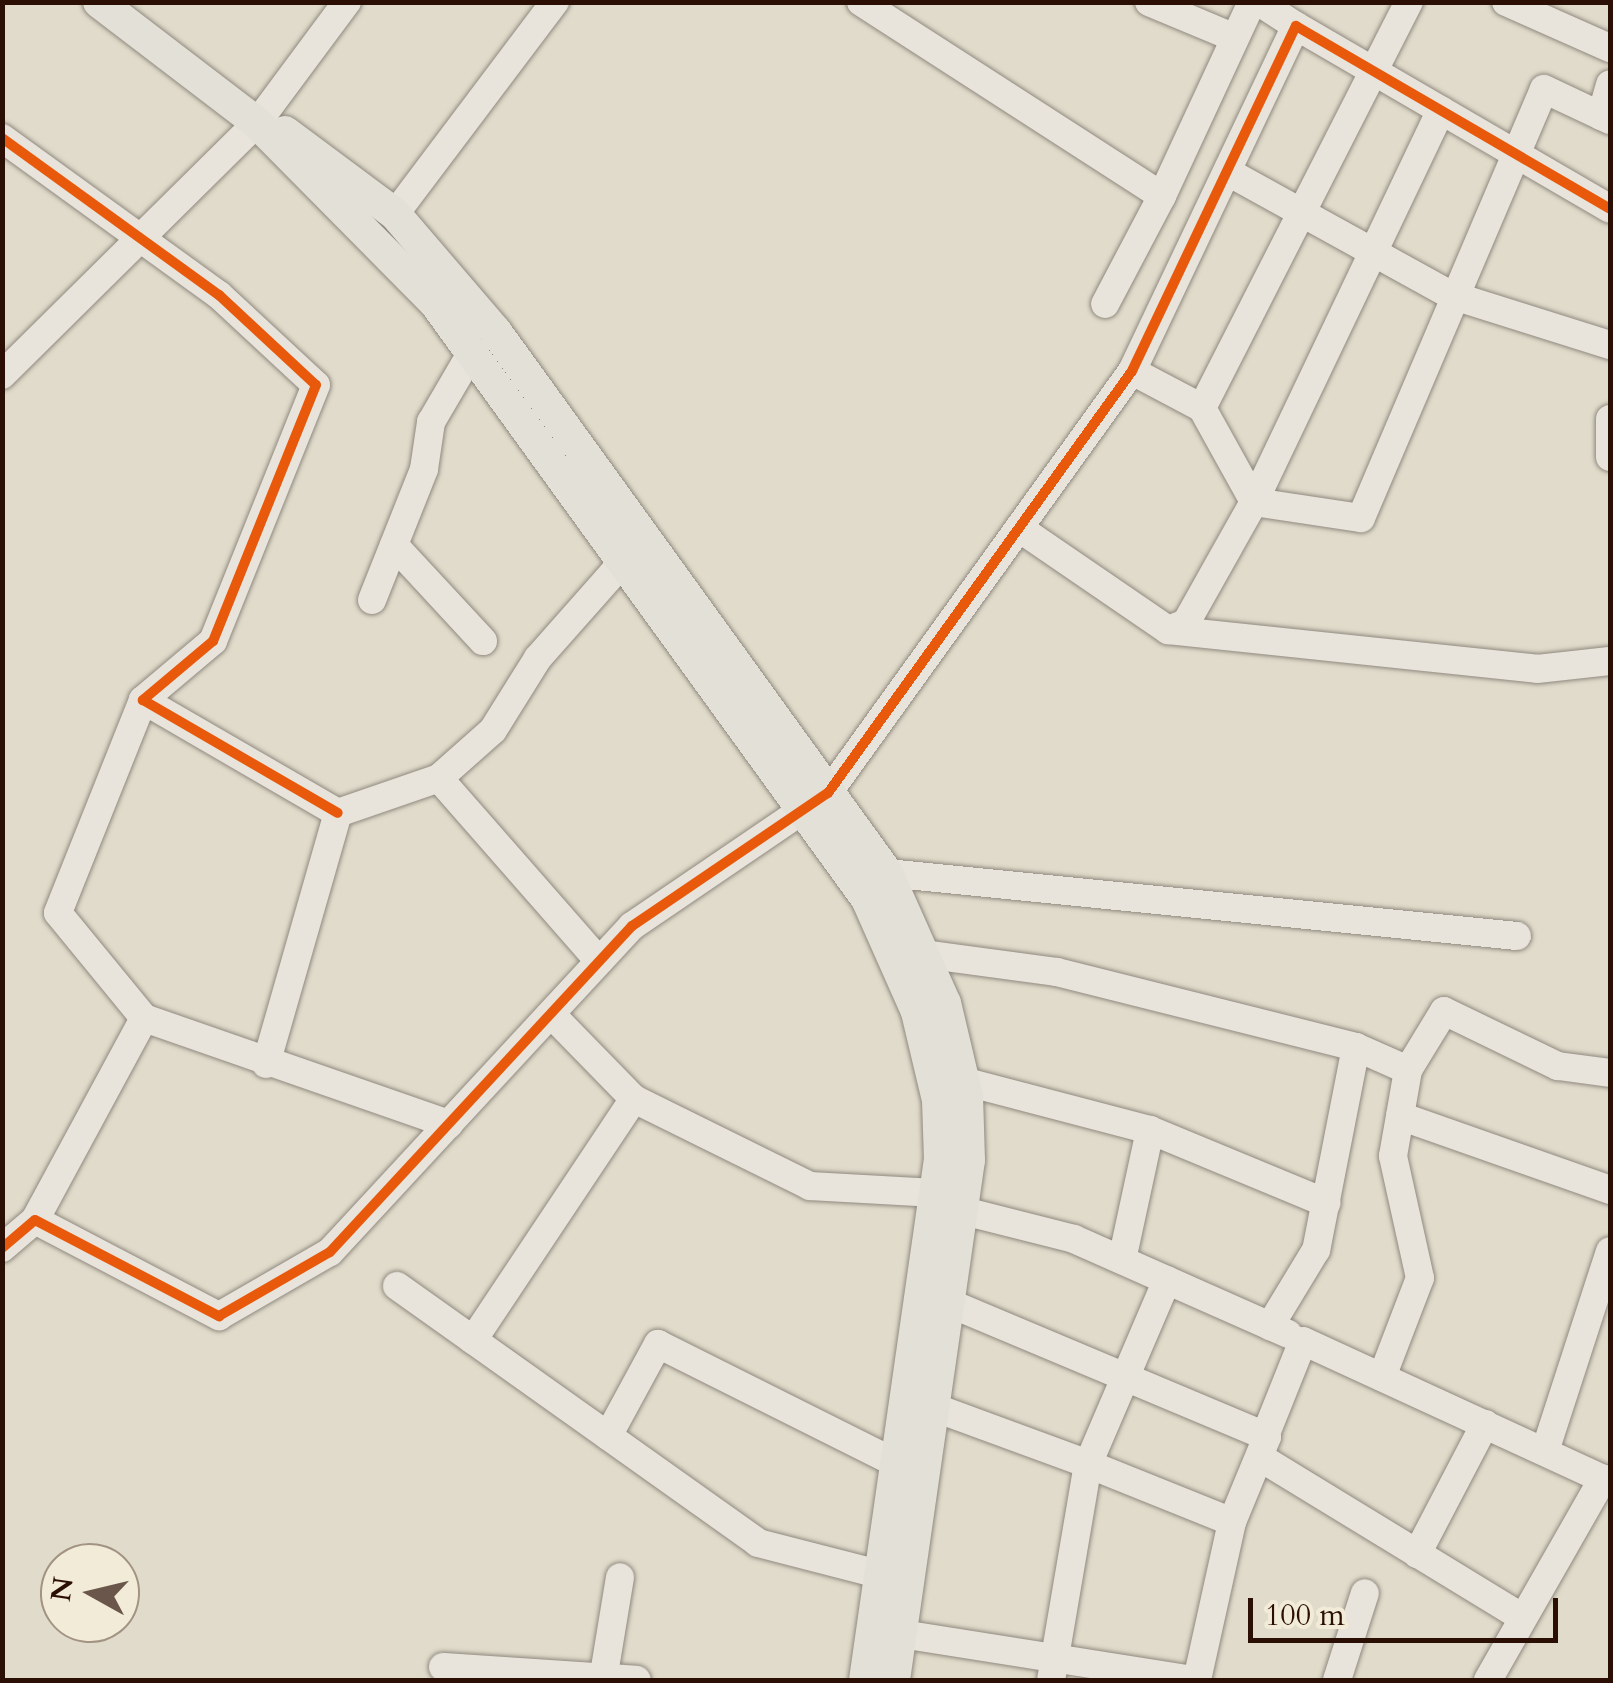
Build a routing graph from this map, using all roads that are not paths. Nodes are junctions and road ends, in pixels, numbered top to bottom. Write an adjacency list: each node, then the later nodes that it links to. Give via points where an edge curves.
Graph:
1 (99, 2): 17 (main road)
2 (347, 2): 17 (street)
3 (555, 2): 24 (street)
4 (861, 2): 21 (street)
5 (1149, 2): 11 (street)
6 (1252, 2): 11 (street)
7 (1259, 2): 10 (street)
8 (1409, 2): 13 (street)
9 (1506, 2): 12 (street)
10 (1296, 26): 13 (street); 20 (street)
11 (1235, 38): 21 (street)
12 (1610, 48)
13 (1372, 70): 15 (street); 23 (street)
14 (1610, 84): 16 (street)
15 (1441, 110): 19 (street); 26 (street)
16 (1606, 118): 19 (street, via 1544,89)
17 (257, 123): 24 (main road, via 291,134); 25 (street); 30 (main road, via 375,236)
18 (2, 138): 25 (street)
19 (1519, 156): 22 (street); 27 (street)
20 (1228, 172): 23 (street); 31 (street)
21 (1162, 196): 28 (street)
22 (1610, 209)
23 (1298, 210): 26 (street); 33 (street)
24 (396, 214): 44 (main road, via 496,332)
25 (144, 239): 32 (street); 45 (street, via 219,294 316,385 213,641)
26 (1376, 253): 27 (street); 36 (street)
27 (1451, 295): 29 (street); 36 (street, via 1361,518)
28 (1105, 304)
29 (1610, 345)
30 (473, 350): 38 (street, via 431,422 424,469); 39 (main road)
31 (1132, 370): 33 (street); 37 (street)
32 (2, 375)
33 (1202, 408): 36 (street)
34 (1610, 419): 35 (street)
35 (1610, 457)
36 (1254, 502): 41 (street, via 1186,622)
37 (1019, 528): 41 (street); 47 (street)
38 (394, 545): 40 (street); 42 (street)
39 (623, 562): 44 (main road); 46 (street, via 538,658 492,730)
40 (372, 600)
41 (1168, 630): 43 (street, via 1537,669)
42 (483, 642)
43 (1610, 662)
44 (738, 699): 47 (main road)
45 (144, 700): 48 (street); 54 (street, via 58,913)
46 (439, 778): 48 (street); 52 (street)
47 (817, 801): 49 (main road); 52 (street, via 632,926); 65 (main road, via 917,1012 938,1100)
48 (338, 813): 56 (street)
49 (887, 873): 50 (street); 51 (main road)
50 (1518, 936)
51 (923, 954): 55 (street, via 1057,972); 59 (main road, via 944,1003)
52 (599, 962): 53 (street)
53 (551, 1014): 60 (street); 62 (street)
54 (144, 1018): 56 (street); 67 (street)
55 (1356, 1047): 57 (street); 66 (street)
56 (266, 1064): 62 (street)
57 (1408, 1070): 58 (street, via 1444,1011 1558,1066); 61 (street)
58 (1610, 1072)
59 (963, 1080): 63 (street); 65 (main road, via 969,1160)
60 (634, 1100): 65 (street, via 810,1186); 75 (street)
61 (1400, 1116): 64 (street); 77 (street, via 1393,1156 1420,1278)
62 (449, 1124): 67 (street, via 330,1252 220,1316)
63 (1150, 1130): 66 (street); 70 (street)
64 (1610, 1190)
65 (944, 1202): 70 (street, via 1074,1239); 73 (main road); 84 (main road)
66 (1326, 1203): 74 (street, via 1316,1250)
67 (35, 1220): 68 (street)
68 (2, 1248)
69 (1610, 1250): 83 (street)
70 (1122, 1260): 71 (street)
71 (1167, 1280): 74 (street); 78 (street)
72 (397, 1286): 75 (street)
73 (949, 1303): 78 (street); 79 (main road)
74 (1270, 1326): 76 (street)
75 (473, 1340): 81 (street)
76 (1303, 1341): 77 (street); 82 (street)
77 (1382, 1377): 80 (street)
78 (1128, 1378): 82 (street); 85 (street)
79 (933, 1407): 85 (street); 93 (main road)
80 (1485, 1424): 83 (street); 88 (street)
81 (608, 1436): 84 (street, via 658,1344); 89 (street, via 758,1543)
82 (1263, 1447): 87 (street); 88 (street)
83 (1544, 1451): 86 (street)
84 (896, 1463): 89 (main road)
85 (1088, 1464): 87 (street); 95 (street)
86 (1607, 1480): 92 (street)
87 (1232, 1522): 100 (street)
88 (1417, 1554): 92 (street)
89 (880, 1574): 93 (main road)
90 (620, 1578): 96 (street)
91 (1365, 1594): 101 (street)
92 (1520, 1616): 102 (street)
93 (886, 1632): 95 (street); 98 (main road); 99 (main road)
94 (443, 1667): 96 (street)
95 (1052, 1669): 100 (street)
96 (603, 1678): 97 (street)
97 (637, 1680)
98 (865, 1680)
99 (894, 1680)
100 (1191, 1680)
101 (1336, 1680)
102 (1488, 1680)

